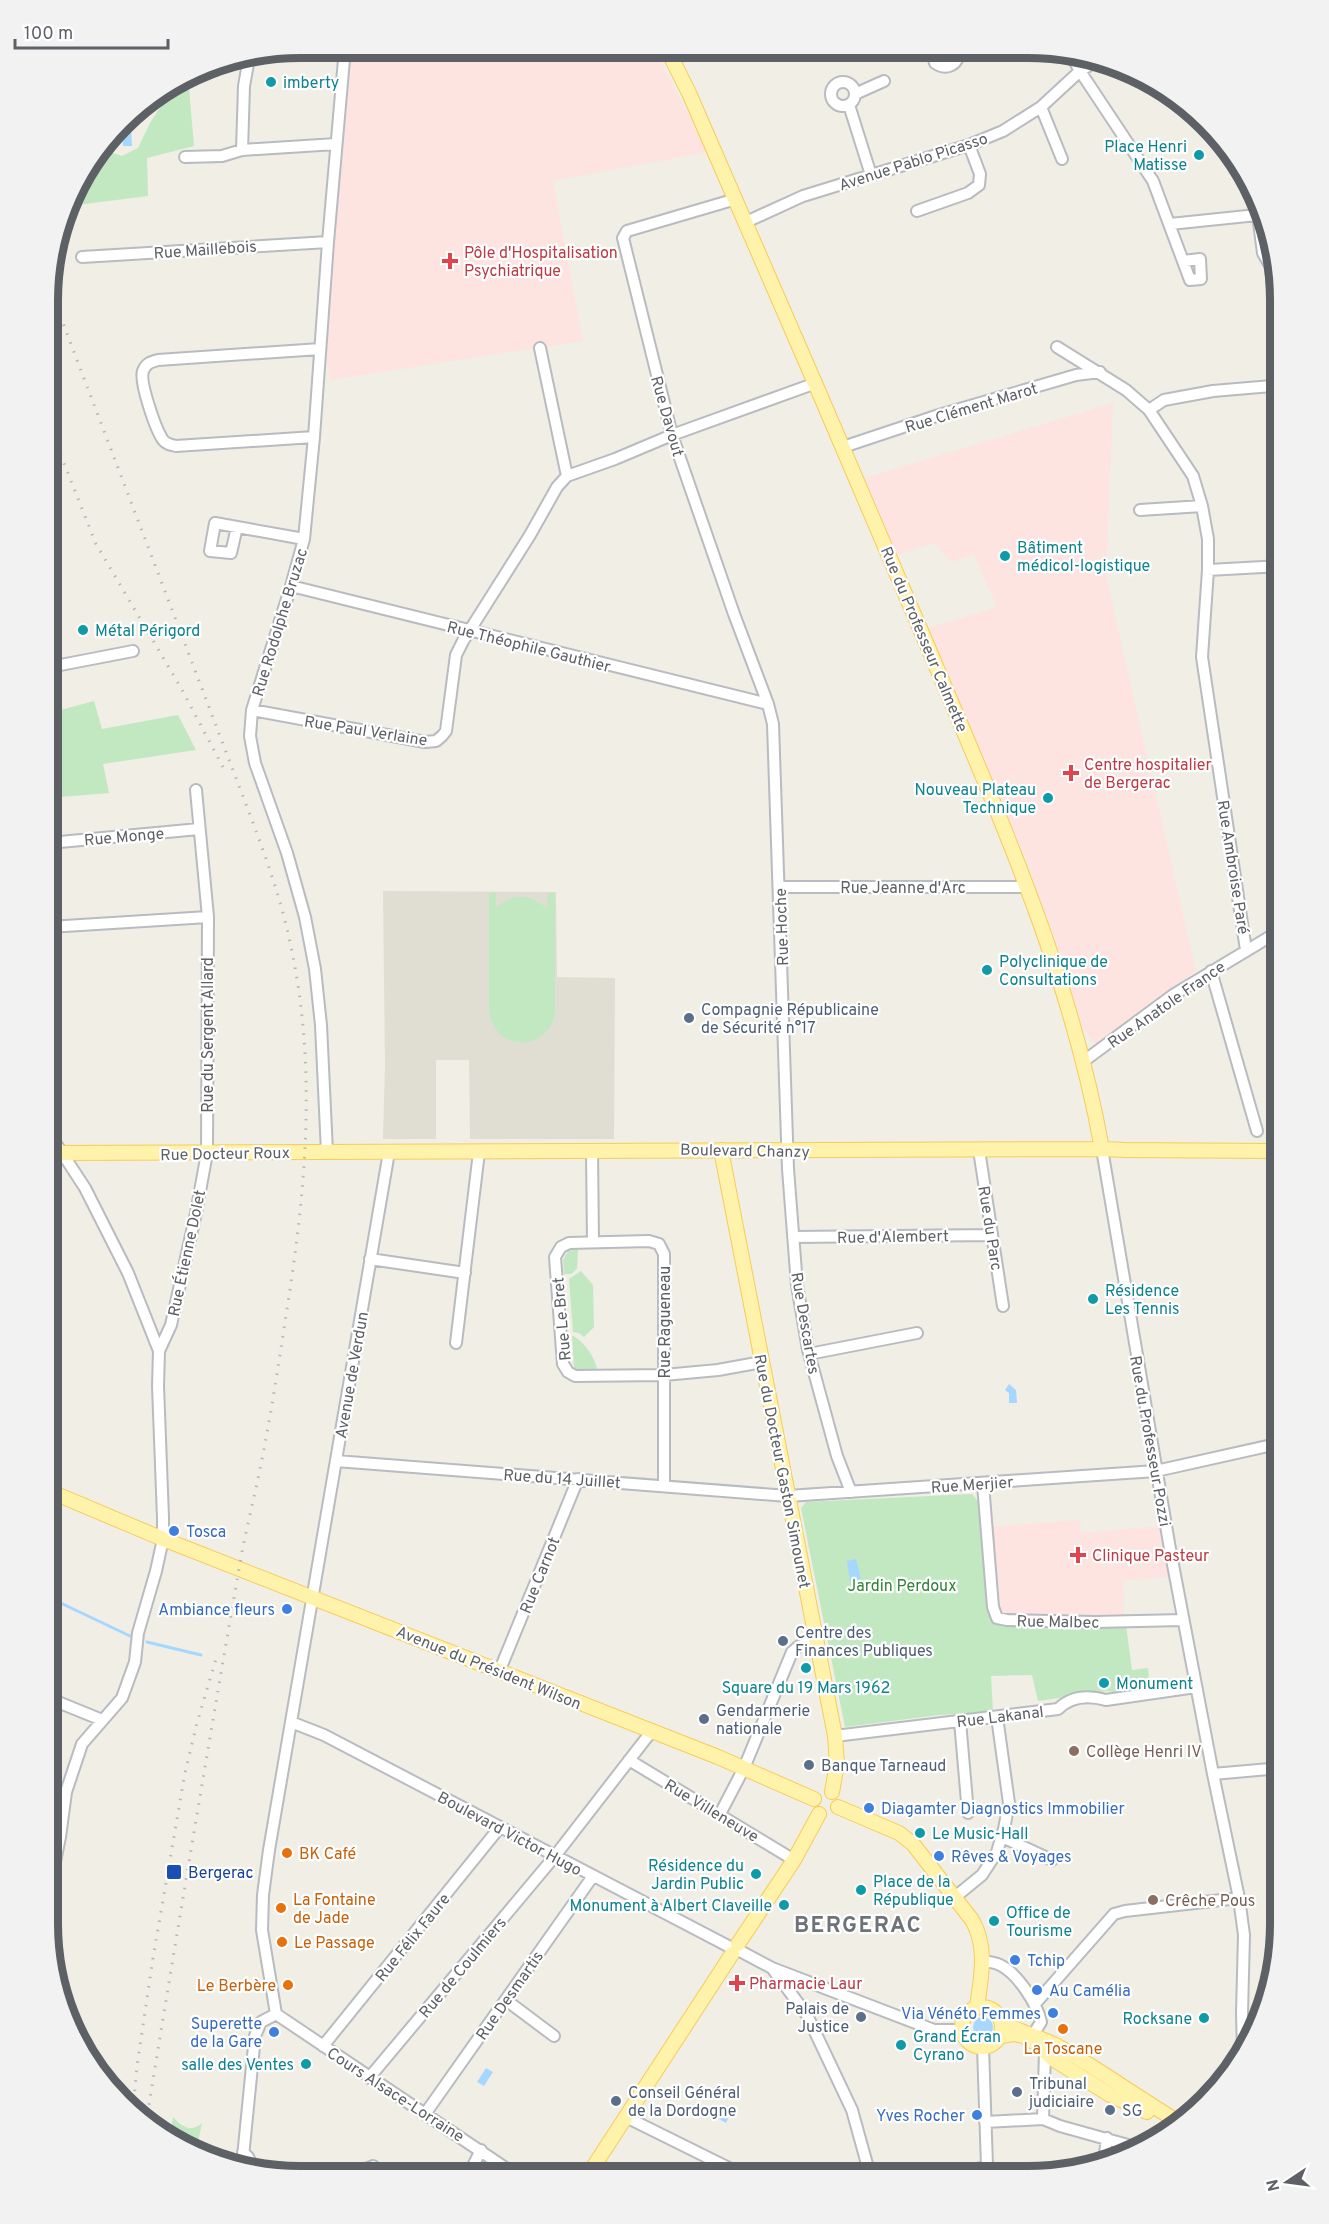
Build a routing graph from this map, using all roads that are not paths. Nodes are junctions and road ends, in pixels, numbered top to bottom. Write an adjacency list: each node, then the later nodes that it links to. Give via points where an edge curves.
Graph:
1 (344, 58): 13 (street, Rue Rodolphe Bruzac)
2 (671, 58): 19 (main road, Rue du Professeur Calmette)
3 (933, 58): 4 (street, via 943,67 952,65)
4 (957, 58)
5 (1076, 63): 8 (street)
6 (248, 65): 15 (street)
7 (1088, 66): 8 (street, Avenue Pablo Picasso)
8 (1080, 71): 12 (street, Avenue Pablo Picasso); 23 (street, via 1153,181)
9 (884, 81): 10 (street)
10 (855, 94): 11 (street); 11 (street, via 846,83 838,83 832,89 835,103)
11 (849, 105): 18 (street)
12 (1041, 107): 14 (street, Avenue Pablo Picasso, via 1003,131); 17 (street)
13 (336, 144): 15 (street); 25 (street, Rue Rodolphe Bruzac)
14 (969, 145): 18 (street, Avenue Pablo Picasso); 20 (street, via 980,174 979,185 968,193)
15 (242, 150): 16 (street, via 222,156)
16 (185, 157)
17 (1062, 159)
18 (872, 175): 22 (street, Avenue Pablo Picasso, via 803,196)
19 (736, 199): 22 (main road, Rue du Professeur Calmette); 36 (street, Rue Davout, via 627,231 623,238)
20 (917, 211)
21 (1255, 215): 23 (street)
22 (746, 222): 33 (main road, Rue du Professeur Calmette)
23 (1170, 224): 27 (street)
24 (1259, 225): 28 (street)
25 (328, 242): 26 (street, Rue Maillebois); 31 (street, Rue Rodolphe Bruzac)
26 (82, 257)
27 (1183, 261)
28 (1267, 261)
29 (1057, 347): 32 (street, Rue Ambroise Paré)
30 (540, 348): 39 (street)
31 (320, 350): 37 (street, Rue Rodolphe Bruzac); 37 (street, via 158,360 149,362 142,377 158,427 169,444)
32 (1100, 372): 35 (street, Rue Ambroise Paré); 38 (street, Rue Clément Marot, via 939,415)
33 (816, 383): 36 (street); 38 (main road, Rue du Professeur Calmette)
34 (1270, 386): 35 (street, via 1164,400)
35 (1149, 410): 40 (street, Rue Ambroise Paré, via 1193,476)
36 (672, 435): 39 (street); 50 (street, Rue Davout)
37 (314, 437): 43 (street, Rue Rodolphe Bruzac)
38 (843, 447): 56 (main road, Rue du Professeur Calmette)
39 (567, 476): 47 (street)
40 (1202, 506): 41 (street); 45 (street, Rue Ambroise Paré)
41 (1140, 510)
42 (237, 527): 43 (street)
43 (304, 539): 46 (street, Rue Rodolphe Bruzac)
44 (1270, 567): 45 (street)
45 (1208, 570): 60 (street, Rue Ambroise Paré, via 1202,657)
46 (291, 586): 47 (street, Rue Théophile Gauthier); 51 (street, Rue Rodolphe Bruzac)
47 (470, 632): 50 (street, Rue Théophile Gauthier); 51 (street, Rue Paul Verlaine, via 456,655 446,731 436,741 392,737)
48 (133, 651): 49 (street)
49 (58, 665)
50 (768, 704): 55 (street, Rue Hoche, via 773,724)
51 (252, 710): 70 (street, Rue Rodolphe Bruzac, via 250,736 255,762 292,869 315,969)
52 (196, 790): 53 (street, Rue du Sergent Allard)
53 (199, 829): 54 (street, Rue Monge); 57 (street, Rue du Sergent Allard)
54 (58, 842)
55 (780, 887): 56 (street, Rue Jeanne d'Arc); 66 (street, Rue Hoche)
56 (1026, 887): 62 (main road, Rue du Professeur Calmette, via 1052,952)
57 (208, 917): 58 (street); 74 (street, Rue du Sergent Allard)
58 (58, 926)
59 (1270, 936): 60 (street, Rue Anatole France)
60 (1246, 950): 61 (street, Rue Anatole France)
61 (1211, 971): 62 (street, Rue Anatole France); 63 (street)
62 (1084, 1061): 64 (main road, Rue du Professeur Calmette)
63 (1257, 1131)
64 (1101, 1149): 67 (main road, Boulevard Chanzy); 69 (main road, Boulevard Chanzy); 90 (street, Rue du Professeur Pozzi)
65 (721, 1150): 66 (main road, Boulevard Chanzy); 68 (main road, Boulevard Chanzy); 86 (main road, Rue du Docteur Gaston Simounet)
66 (789, 1150): 67 (main road, Boulevard Chanzy); 77 (street, Rue Descartes)
67 (979, 1150): 76 (street, Rue du Parc)
68 (592, 1151): 72 (main road, Boulevard Chanzy); 78 (street)
69 (1270, 1151)
70 (327, 1152): 71 (main road, Rue Docteur Roux); 74 (main road, Rue Docteur Roux)
71 (389, 1152): 72 (main road, Boulevard Chanzy); 79 (street, Avenue de Verdun)
72 (479, 1152): 80 (street)
73 (58, 1153): 74 (main road, Rue Docteur Roux)
74 (207, 1153): 84 (street, Rue Étienne Dolet, via 171,1325)
75 (58, 1156): 84 (street, via 84,1188 128,1273)
76 (992, 1235): 77 (street, Rue d'Alembert); 81 (street, Rue du Parc)
77 (794, 1238): 85 (street, Rue Descartes, via 801,1314)
78 (593, 1242): 87 (street, Rue Ragueneau, via 649,1240 659,1244 664,1254); 87 (street, Rue Le Bret, via 569,1243 555,1257 563,1364 575,1376)
79 (370, 1259): 80 (street); 89 (street, Avenue de Verdun)
80 (465, 1273): 83 (street)
81 (1003, 1306)
82 (917, 1333): 85 (street)
83 (456, 1343)
84 (159, 1351): 97 (street)
85 (810, 1354): 94 (street, Rue Descartes, via 837,1456)
86 (762, 1362): 87 (street, Rue Le Bret); 96 (main road, Rue du Docteur Gaston Simounet)
87 (664, 1375): 93 (street, Rue Ragueneau)
88 (1270, 1445): 90 (street, Rue Merjier)
89 (336, 1461): 91 (street, Rue du 14 Juillet); 98 (street, Avenue de Verdun)
90 (1156, 1471): 92 (street, Rue Merjier); 99 (street, Rue du Professeur Pozzi)
91 (578, 1479): 93 (street, Rue du 14 Juillet); 101 (street, Rue Carnot)
92 (983, 1484): 94 (street, Rue Merjier); 99 (street, Rue Malbec, via 995,1615 1002,1619 1095,1622)
93 (664, 1486): 96 (street, Rue du 14 Juillet)
94 (851, 1492): 96 (street, Rue Merjier)
95 (58, 1495): 97 (main road, Avenue du Président Wilson)
96 (788, 1496): 100 (main road, Rue du Docteur Gaston Simounet)
97 (163, 1539): 98 (main road, Avenue du Président Wilson); 105 (street, via 138,1633 135,1662 122,1698)
98 (312, 1598): 101 (main road, Avenue du Président Wilson); 107 (street, Avenue de Verdun)
99 (1183, 1620): 102 (street, Rue du Professeur Pozzi)
100 (816, 1640): 109 (main road, Rue du Docteur Gaston Simounet); 111 (street, via 792,1652)
101 (499, 1672): 108 (main road, Avenue du Président Wilson)
102 (1196, 1687): 104 (street, Rue Lakanal, via 1106,1700 1092,1696 1067,1701 1058,1709); 113 (street, Rue du Professeur Pozzi)
103 (58, 1702): 105 (street)
104 (997, 1717): 106 (street, Rue Lakanal); 121 (street, via 1009,1803)
105 (102, 1720): 122 (street, via 82,1744 66,1792)
106 (960, 1721): 109 (street, Rue Lakanal); 117 (street)
107 (291, 1722): 120 (street, Boulevard Victor Hugo, via 324,1735); 135 (street, Avenue de Verdun, via 263,1895 262,1930)
108 (651, 1732): 110 (street, Rue de Coulmiers); 111 (main road, Avenue du Président Wilson)
109 (835, 1736): 114 (main road, Rue du Docteur Gaston Simounet, via 837,1764)
110 (629, 1760): 118 (street, Rue Villeneuve); 123 (street, Rue de Coulmiers)
111 (744, 1768): 115 (main road, Avenue du Président Wilson); 118 (street)
112 (1270, 1769): 113 (street)
113 (1213, 1773): 128 (street, Rue du Professeur Pozzi)
114 (832, 1792): 115 (main road, via 822,1791); 116 (main road, via 838,1798)
115 (814, 1799): 119 (main road)
116 (838, 1807): 119 (main road, via 831,1815); 127 (main road, via 899,1833 913,1844)
117 (968, 1813)
118 (720, 1814): 124 (street, Rue Villeneuve)
119 (819, 1814): 124 (main road)
120 (500, 1827): 123 (street, Boulevard Victor Hugo); 141 (street, Rue Félix Faure)
121 (1002, 1837): 125 (street); 127 (street, via 982,1875)
122 (58, 1848)
123 (555, 1856): 126 (street, Boulevard Victor Hugo); 144 (street, Rue de Coulmiers)
124 (794, 1860): 129 (main road)
125 (1052, 1860)
126 (593, 1876): 129 (street, Boulevard Victor Hugo); 132 (street, Rue Desmartis)
127 (955, 1897): 130 (main road, via 979,1932)
128 (1239, 1898): 133 (street, via 1114,1914); 138 (street, Rue du Professeur Pozzi, via 1244,1935)
129 (734, 1949): 131 (street, Boulevard Victor Hugo); 146 (main road)
130 (982, 1961): 133 (street, via 999,1963 1011,1972); 134 (main road)
131 (772, 1968): 137 (street, Boulevard Victor Hugo, via 934,2030); 162 (street, via 807,2015 852,2110)
132 (506, 2000): 140 (street); 145 (street, Rue Desmartis)
133 (1035, 2004): 139 (street, via 1041,2022)
134 (984, 2008): 136 (main road, via 995,2012); 137 (main road, via 967,2013)
135 (276, 2014): 141 (street, Cours Alsace-Lorraine); 154 (street, via 261,2022 255,2036)
136 (1001, 2029): 139 (main road); 142 (main road, via 994,2043); 143 (main road, via 1036,2043)
137 (962, 2030): 142 (main road, via 972,2044)
138 (1244, 2034)
139 (1033, 2035): 147 (main road, via 1060,2047)
140 (554, 2036)
141 (323, 2046): 144 (street, Cours Alsace-Lorraine)
142 (983, 2047): 149 (street)
143 (1045, 2053): 148 (street); 150 (main road, via 1110,2095)
144 (369, 2078): 145 (street, Cours Alsace-Lorraine)
145 (425, 2114): 153 (street, Cours Alsace-Lorraine)
146 (626, 2117): 160 (main road); 161 (street)
147 (1172, 2118)
148 (1042, 2119): 149 (street); 151 (street)
149 (985, 2122): 163 (street)
150 (1166, 2123)
151 (1107, 2138): 152 (street); 155 (street)
152 (1127, 2144)
153 (481, 2150): 158 (street); 159 (street, Cours Alsace-Lorraine)
154 (243, 2152): 156 (street); 157 (street)
155 (1105, 2153)
156 (243, 2158)
157 (249, 2160)
158 (473, 2166)
159 (503, 2166)
160 (594, 2166)
161 (725, 2166)
162 (867, 2166)
163 (988, 2166)

